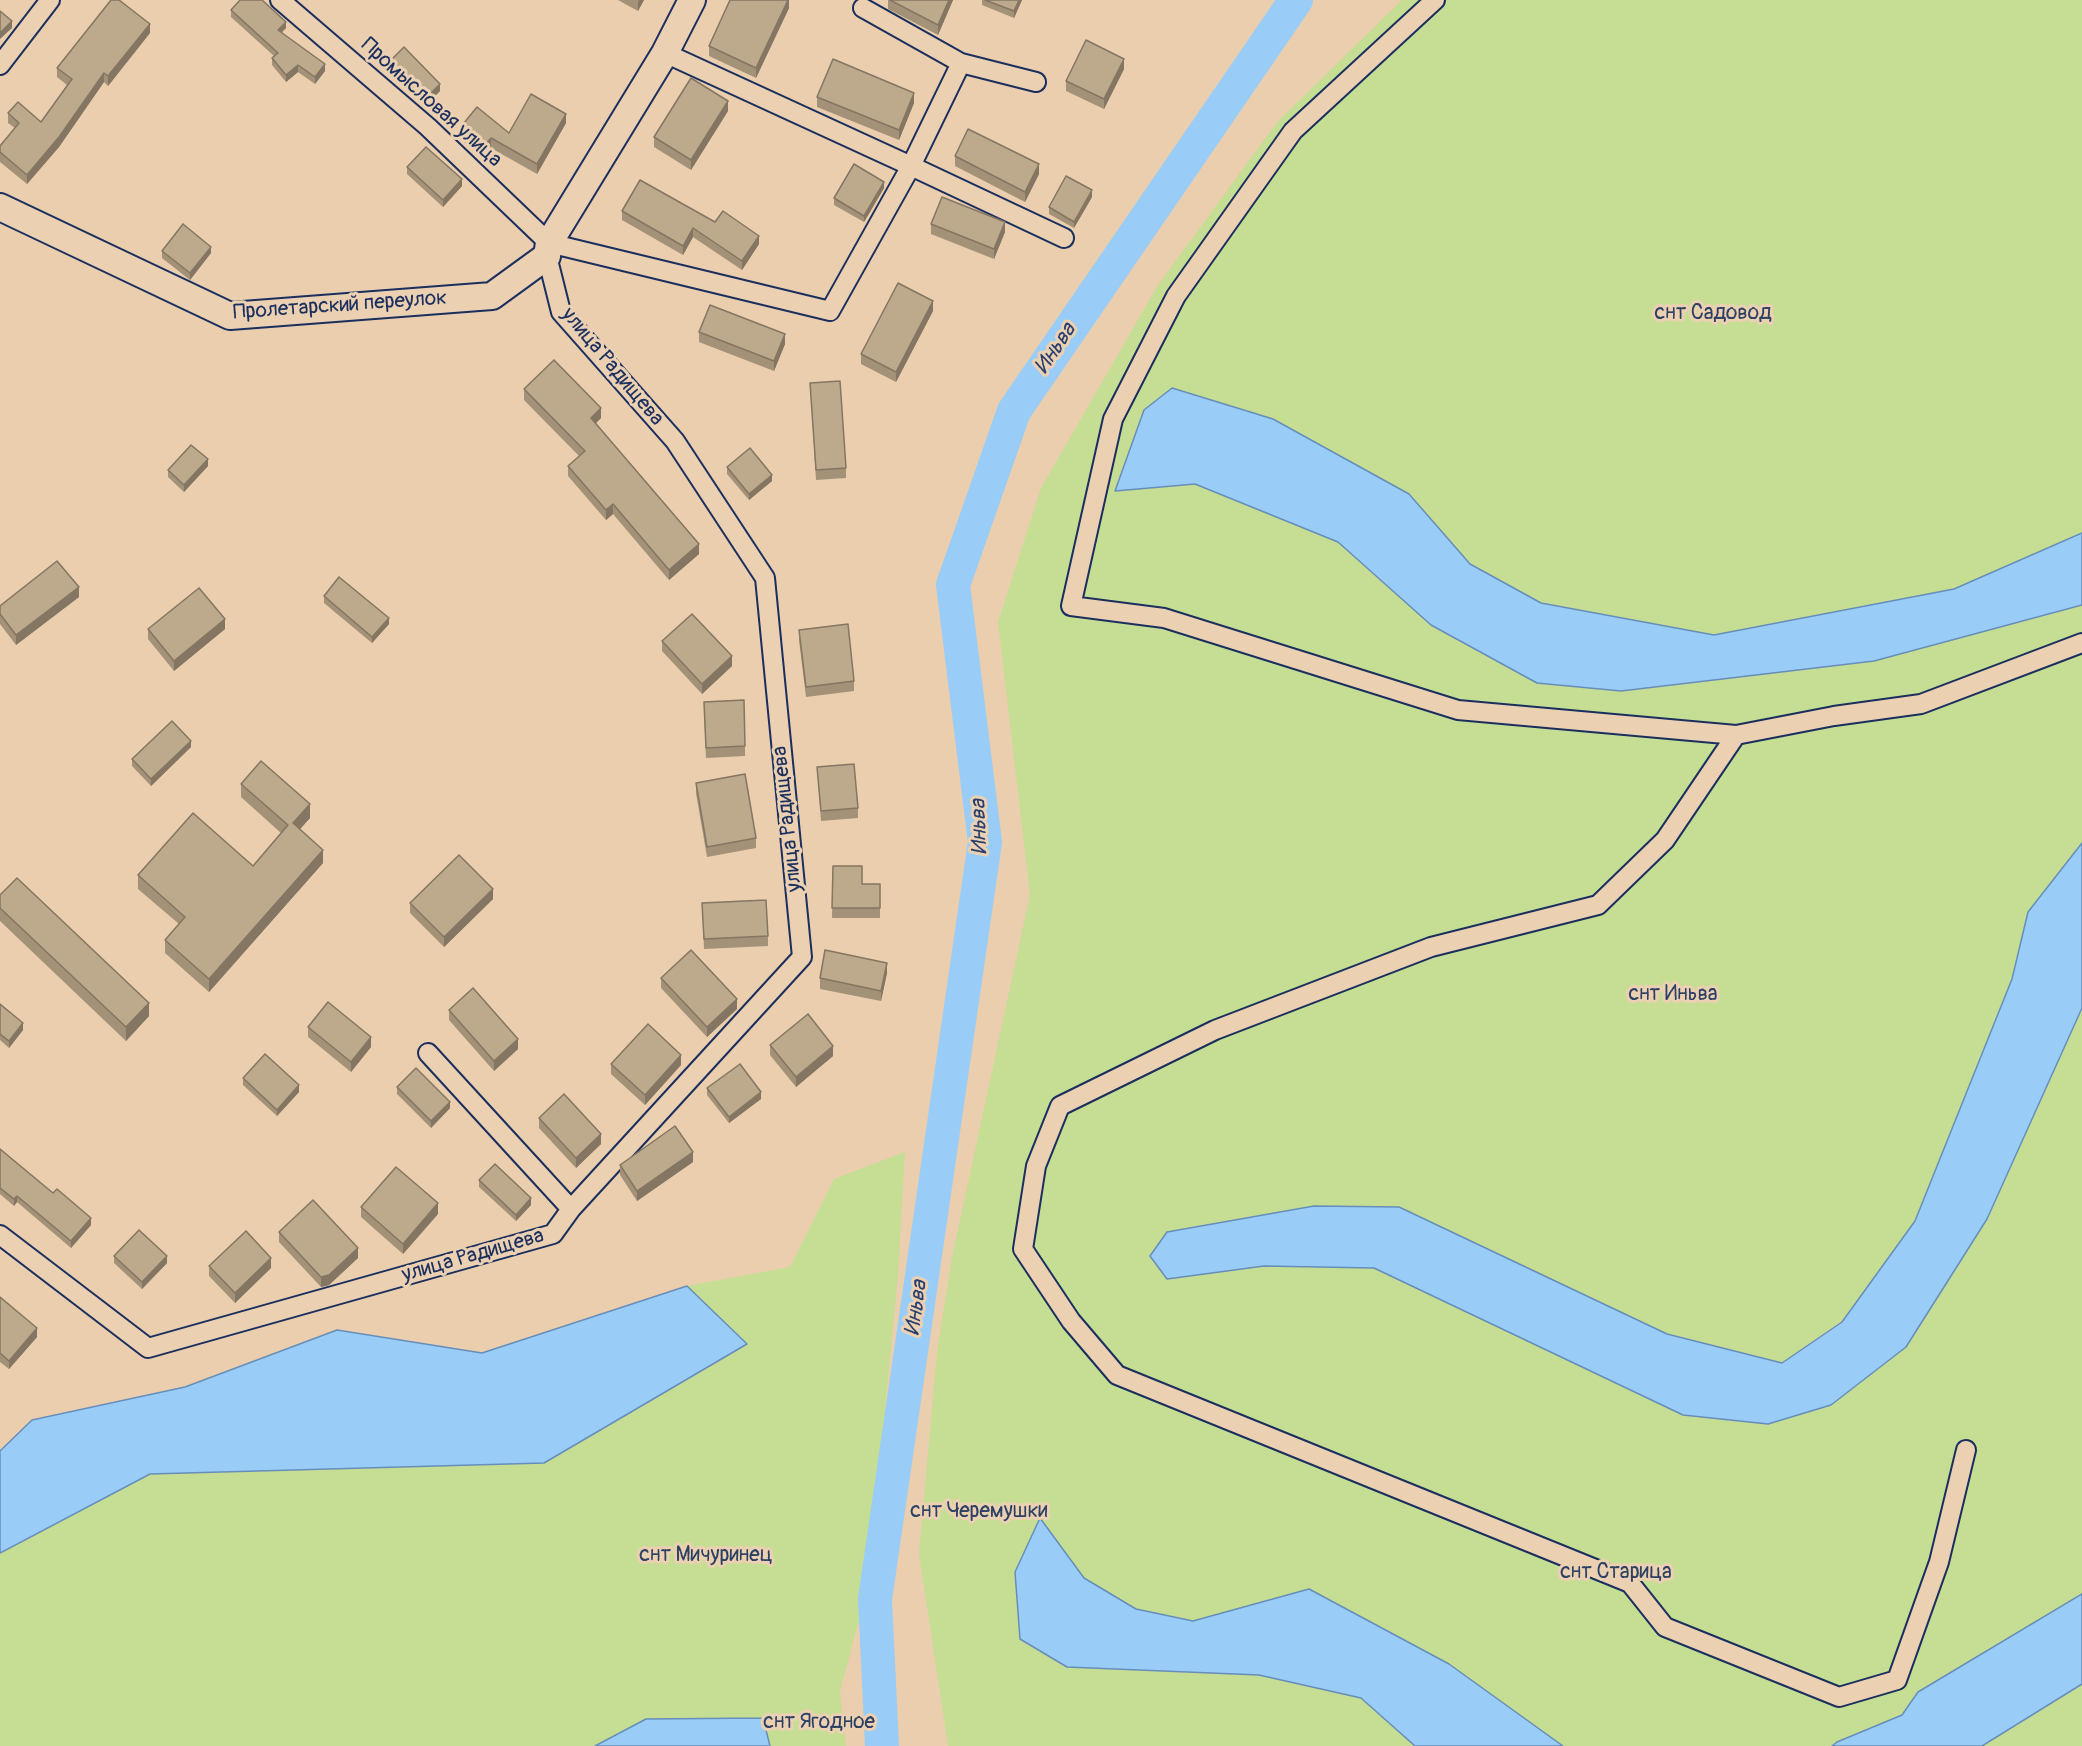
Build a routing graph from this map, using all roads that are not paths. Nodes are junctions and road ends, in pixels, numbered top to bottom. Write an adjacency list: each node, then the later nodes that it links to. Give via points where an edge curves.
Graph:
1 (50, 0): 8 (street)
2 (280, 0): 13 (street, Промысловая улица, via 428,127)
3 (692, 0): 6 (street)
4 (1435, 0): 15 (street, via 1293,130 1176,296 1113,419 1071,606 1164,618 1458,710)
5 (863, 8): 7 (street)
6 (665, 52): 10 (street); 13 (street)
7 (960, 63): 9 (street); 10 (street)
8 (0, 65)
9 (1036, 82)
10 (911, 166): 12 (street); 13 (street, via 830,311)
11 (0, 207): 13 (street, Пролетарский переулок, via 230,316 492,296)
12 (1064, 238)
13 (548, 249): 17 (street, улица Радищева, via 561,312 675,441 765,578 802,957)
14 (2082, 643): 15 (street, via 1921,704)
15 (1736, 735): 19 (street, via 1665,840 1598,905 1431,947 1215,1030 1060,1106 1036,1166 1023,1249 1071,1321 1117,1375 1630,1583 1665,1627 1839,1697 1897,1680 1939,1562)
16 (428, 1053): 17 (street)
17 (571, 1209): 18 (street, улица Радищева, via 553,1234 148,1348)
18 (0, 1235)
19 (1966, 1450)

